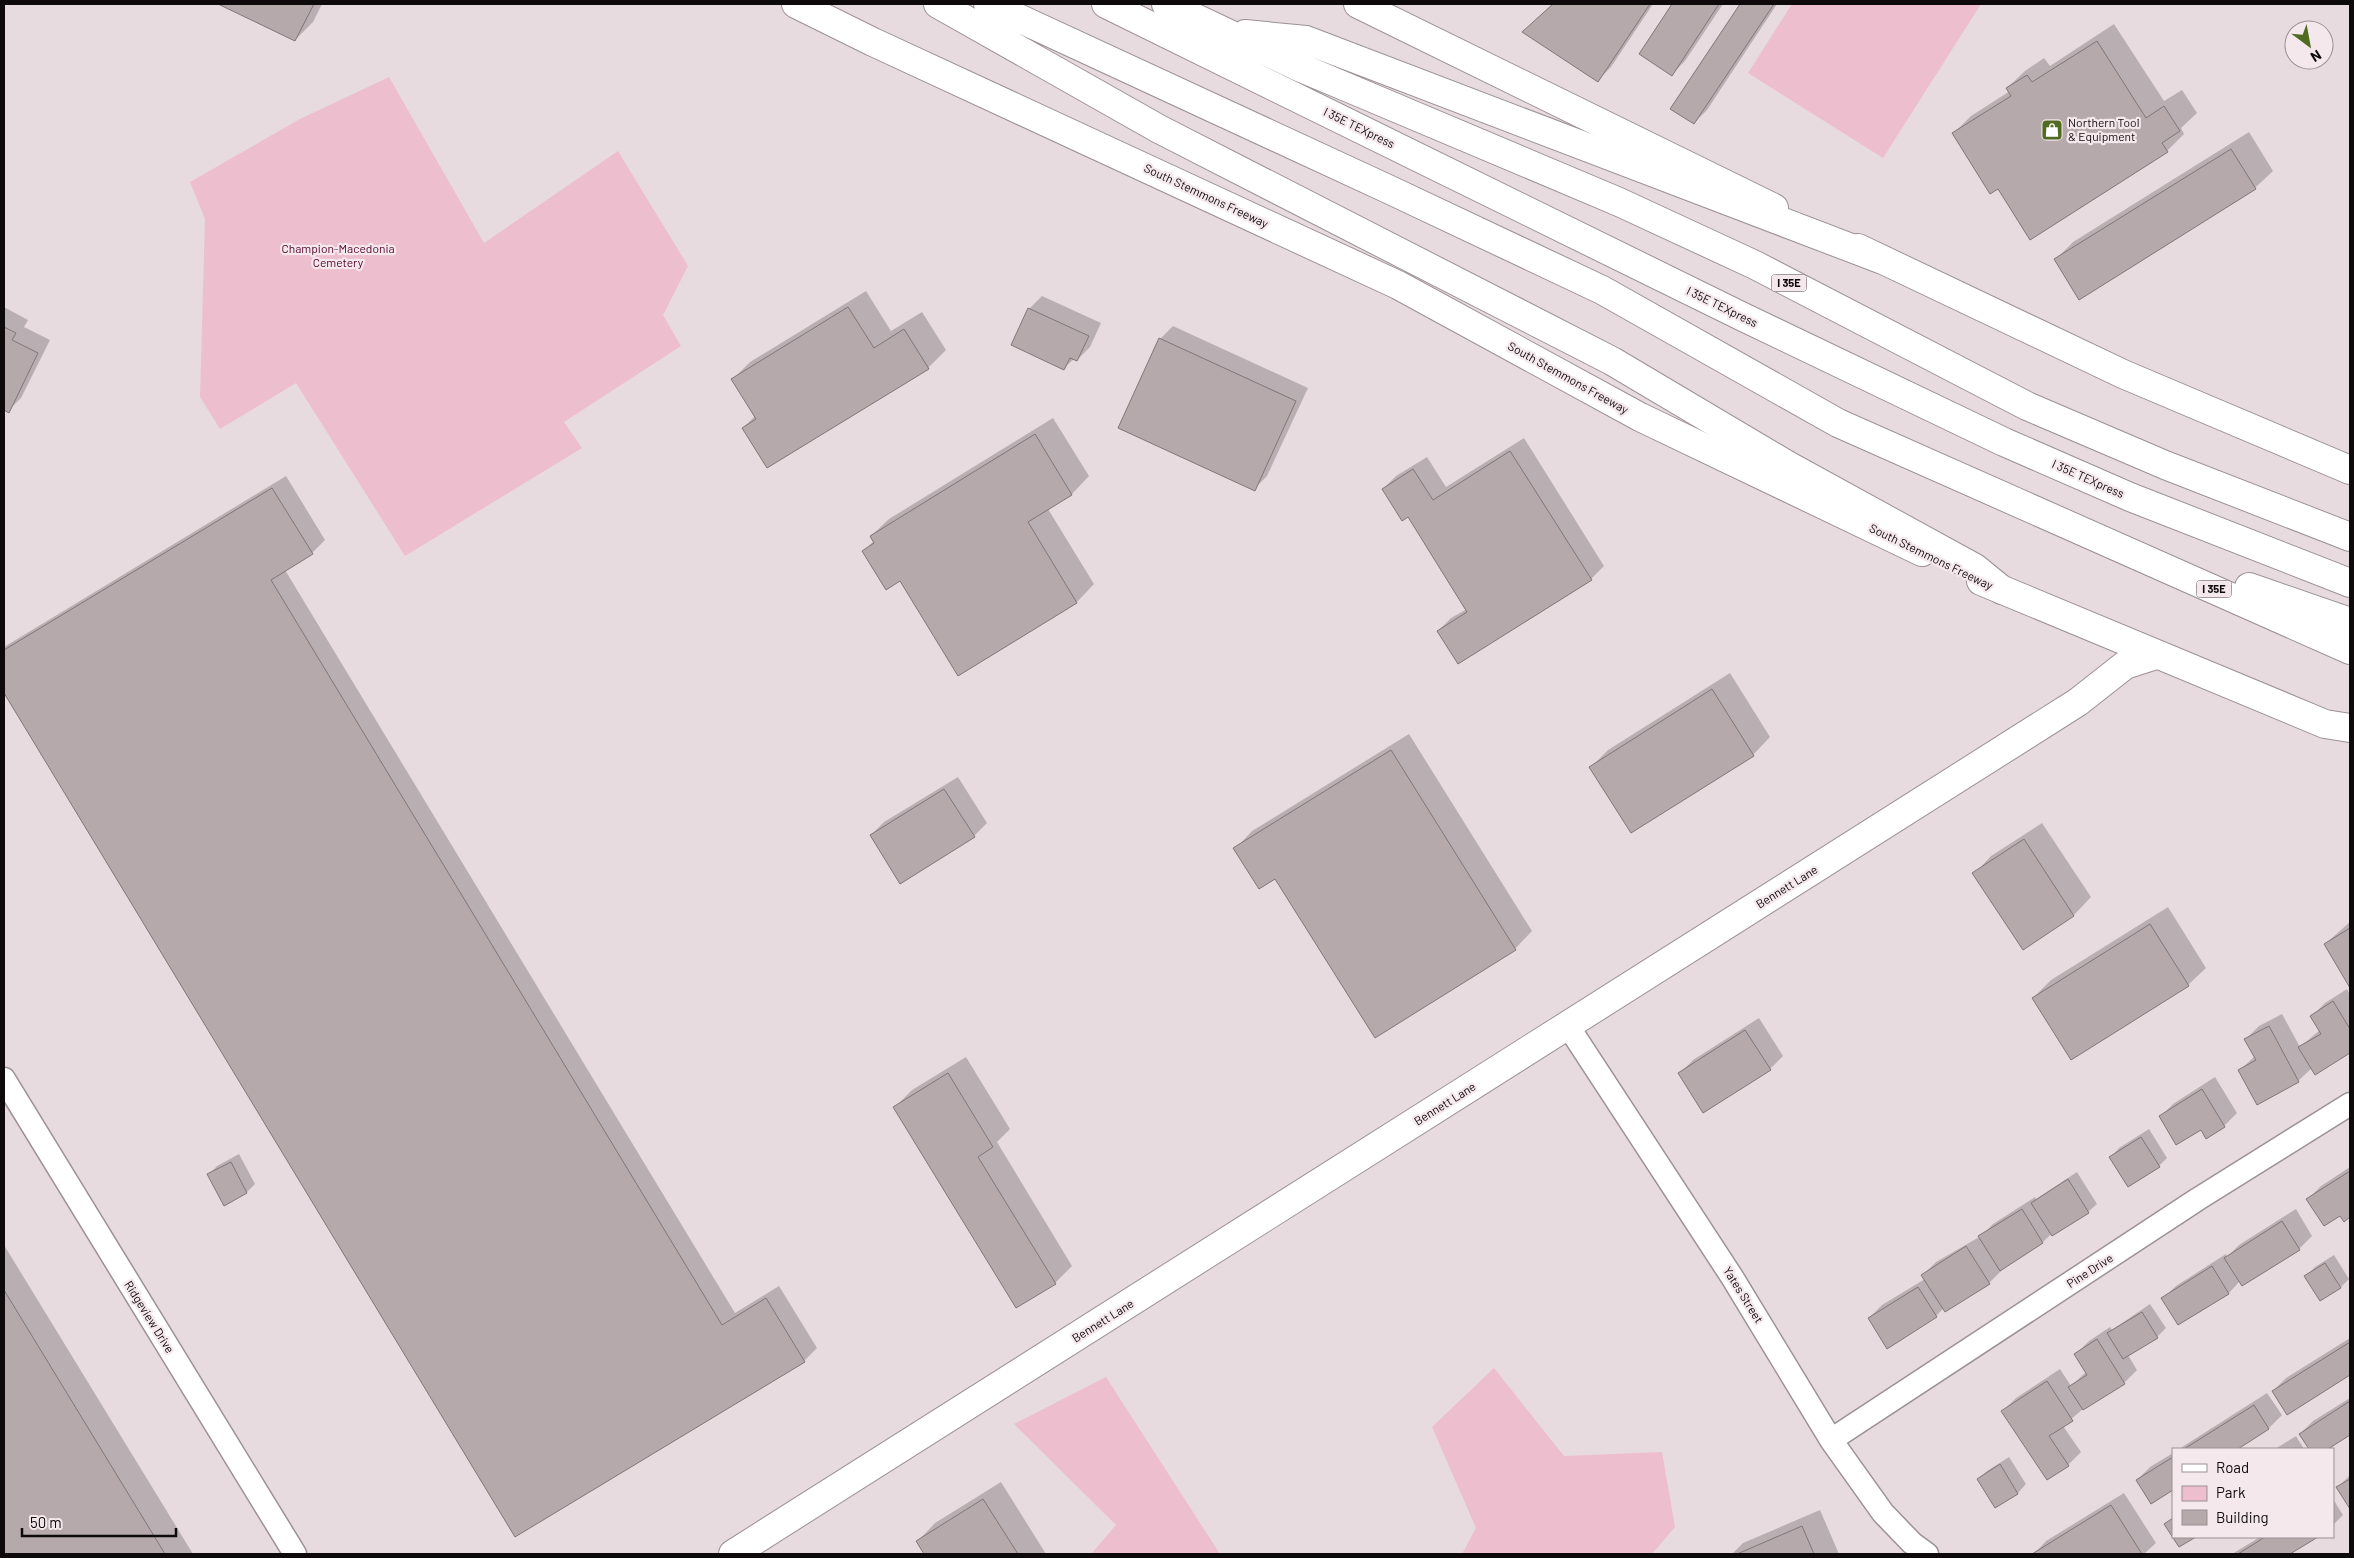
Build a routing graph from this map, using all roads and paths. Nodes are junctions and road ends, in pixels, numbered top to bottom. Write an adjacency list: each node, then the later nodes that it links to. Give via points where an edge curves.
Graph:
1 (796, 4): 13 (main road, South Stemmons Freeway, via 1398,285 1640,417)
2 (938, 4): 13 (main road, via 1159,129 1612,361 1789,466 1975,568)
3 (988, 4): 10 (main road, I 35E, via 1602,290 1838,423)
4 (1106, 4): 12 (main road, I 35E TEXpress, via 2004,442 2130,497)
5 (1166, 4): 7 (main road, I 35E)
6 (1358, 4): 8 (main road)
7 (1226, 32): 8 (main road, via 1306,40); 11 (main road, I 35E, via 1299,67 1619,202 1755,265 2027,406 2165,465)
8 (1880, 259): 9 (main road, via 2123,374)
9 (2350, 470)
10 (2077, 528): 14 (main road); 15 (main road, I 35E)
11 (2350, 537)
12 (2350, 583)
13 (2002, 590): 16 (main road, South Stemmons Freeway)
14 (2350, 622)
15 (2350, 650)
16 (2156, 655): 17 (main road, South Stemmons Freeway, via 2325,724); 18 (main road, Bennett Lane, via 2125,665 2071,707)
17 (2350, 728)
18 (1568, 1026): 21 (street, Yates Street, via 1732,1277); 23 (main road, Bennett Lane)
19 (4, 1079): 22 (street, Ridgeview Drive)
20 (2350, 1104): 21 (street, Pine Drive)
21 (1831, 1440): 24 (street, Yates Street, via 1883,1513)
22 (295, 1554)
23 (733, 1554)
24 (1927, 1554)

